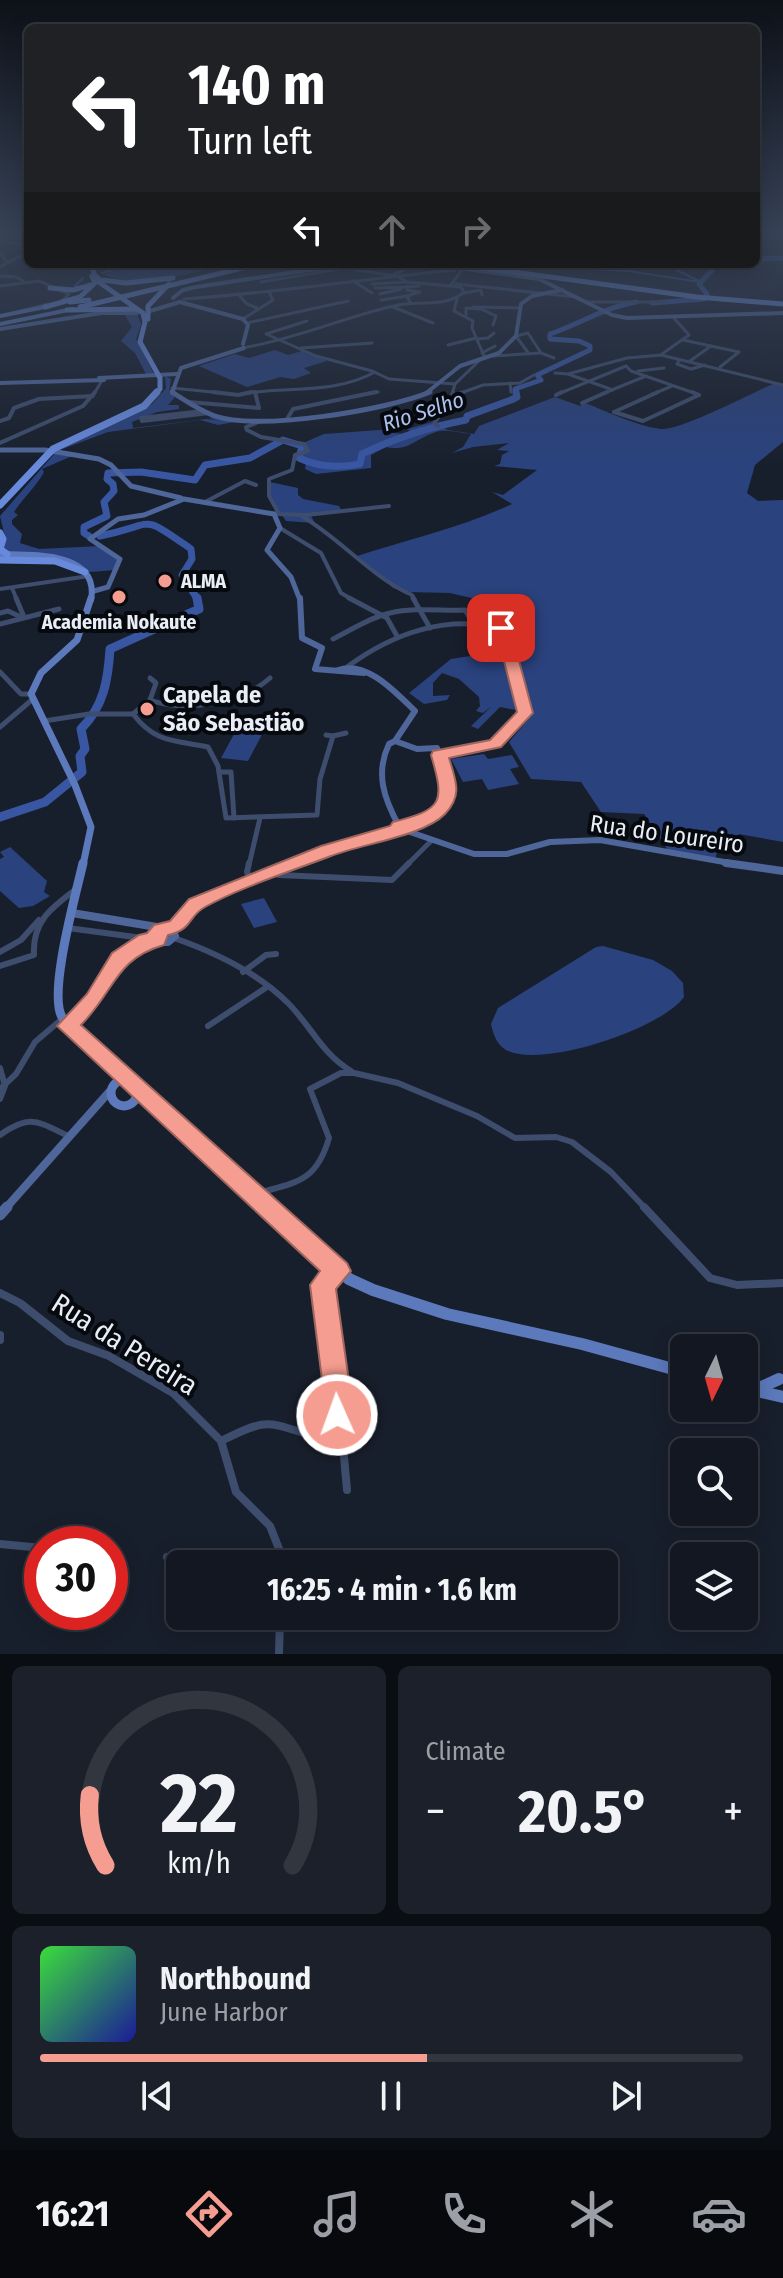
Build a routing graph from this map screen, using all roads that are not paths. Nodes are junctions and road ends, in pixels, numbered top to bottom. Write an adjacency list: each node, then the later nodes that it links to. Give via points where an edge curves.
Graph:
1 (16, 312): 15 (street)
2 (17, 312): 15 (main road)
3 (59, 312): 21 (street); 26 (main road)
4 (140, 312): 17 (highway)
5 (149, 312): 17 (street)
6 (208, 312): 22 (street)
7 (254, 312): 22 (street)
8 (290, 312): 22 (street)
9 (375, 312): 31 (street)
10 (405, 312): 24 (street)
11 (458, 312): 18 (street)
12 (487, 312): 25 (street, via 495,315)
13 (519, 312): 28 (street)
14 (607, 312): 20 (street, via 632,319)
15 (13, 313): 19 (main road)
16 (783, 313): 20 (street)
17 (144, 314): 21 (street); 90 (highway, via 140,342 160,378 157,394 140,408 52,451)
18 (466, 315): 29 (street)
19 (0, 316)
20 (673, 317): 30 (street, via 689,335)
21 (44, 320): 26 (street)
22 (245, 321): 36 (street)
23 (307, 321): 31 (street, via 266,334)
24 (433, 323)
25 (493, 325)
26 (0, 326)
27 (494, 333): 29 (street)
28 (516, 336): 38 (street, via 528,333); 39 (street); 42 (street)
29 (477, 339): 33 (street); 41 (street)
30 (683, 340): 35 (street); 40 (street)
31 (281, 341): 36 (street); 37 (street)
32 (372, 343): 37 (street)
33 (448, 345)
34 (495, 346): 41 (street)
35 (711, 346): 46 (street); 50 (street, via 739,352)
36 (243, 347): 54 (street, via 181,368)
37 (300, 348): 51 (street)
38 (541, 353): 39 (street); 43 (street)
39 (529, 354): 42 (street)
40 (661, 355): 44 (street); 45 (street)
41 (483, 356): 42 (street); 61 (street, via 460,366); 63 (street)
42 (493, 356)
43 (554, 358)
44 (624, 359): 48 (street); 55 (street)
45 (680, 359): 46 (street); 47 (street, via 677,364 684,368)
46 (690, 361): 47 (street)
47 (705, 365): 50 (street)
48 (626, 366): 52 (street); 59 (street)
49 (664, 368): 52 (street)
50 (719, 368): 64 (street)
51 (375, 372): 61 (street, via 401,381); 68 (street, via 332,387)
52 (633, 372): 57 (street)
53 (555, 373): 55 (street)
54 (177, 374): 58 (street); 66 (street)
55 (568, 374): 59 (street)
56 (534, 375): 62 (street)
57 (646, 376): 65 (street); 67 (street)
58 (103, 379): 60 (street); 71 (street)
59 (590, 381): 67 (street); 73 (street)
60 (0, 382)
61 (441, 383): 63 (street); 80 (street, via 414,399)
62 (510, 383): 70 (street); 74 (street)
63 (455, 384): 74 (street)
64 (783, 385)
65 (673, 386): 65 (street, via 614,412 643,421 699,395)
66 (172, 388): 72 (street); 76 (street)
67 (613, 390): 77 (street)
68 (255, 392): 72 (street); 78 (street, via 259,408)
69 (378, 392): 80 (street, via 293,409)
70 (511, 392)
71 (94, 394): 75 (street); 75 (street); 84 (street, via 88,402)
72 (238, 395): 78 (street)
73 (556, 395)
74 (452, 396): 83 (street, via 438,402 444,410)
75 (78, 398): 81 (street, via 29,401)
76 (189, 402): 78 (street); 79 (street)
77 (582, 403)
78 (242, 407)
79 (206, 412): 79 (street, via 141,418 142,421); 82 (street, via 232,421)
80 (287, 419): 82 (street)
81 (0, 421)
82 (261, 421): 91 (street, via 247,430 271,441 299,442 308,453 295,455 292,470 269,479 269,496 278,512)
83 (436, 424)
84 (0, 443)
85 (0, 450): 87 (street, via 99,459 131,486)
86 (256, 485): 88 (street, via 245,481)
87 (184, 499): 88 (street); 100 (street, via 118,519 92,536 120,559 108,587)
88 (205, 502): 91 (street)
89 (389, 506): 92 (street)
90 (1, 508)
91 (274, 514): 92 (street); 93 (street)
92 (294, 515): 102 (street, via 314,523 391,588 412,595)
93 (280, 528): 104 (street, via 321,553 341,593); 112 (street, via 267,550 300,596 302,638 322,648 315,669)
94 (0, 533): 95 (highway)
95 (1, 545): 96 (highway)
96 (2, 556): 97 (highway, via 55,561)
97 (87, 574): 98 (street); 100 (main road)
98 (11, 588): 99 (street); 105 (street)
99 (0, 589)
100 (94, 589): 117 (main road, via 77,640 33,683)
101 (59, 609): 105 (street)
102 (419, 609): 104 (street); 107 (street, via 465,610); 108 (street)
103 (0, 613): 105 (street)
104 (383, 616): 109 (street); 110 (street)
105 (23, 617): 106 (street)
106 (0, 624)
107 (474, 625): 108 (street); 126 (street, via 509,634 525,713 495,744)
108 (430, 628): 109 (street)
109 (397, 636): 111 (street)
110 (333, 639)
111 (347, 667): 112 (street); 114 (street)
112 (334, 671): 114 (street)
113 (0, 672): 117 (street, via 21,694)
114 (364, 673): 125 (street, via 380,679 413,708)
115 (150, 678): 118 (street, via 156,683)
116 (270, 678): 118 (street, via 248,693 215,704)
117 (32, 696): 120 (main road); 121 (street)
118 (150, 700): 119 (street)
119 (134, 715): 120 (street); 127 (street, via 156,736 210,748)
120 (44, 721): 135 (main road, via 91,827)
121 (1, 726)
122 (346, 733): 124 (street)
123 (326, 735): 124 (street)
124 (333, 736): 129 (street, via 320,779 317,815)
125 (395, 741): 126 (street, via 417,749 437,748); 130 (street, via 379,766 390,810)
126 (439, 755): 130 (street, via 449,779 448,799 436,813)
127 (219, 772): 128 (street); 128 (street, via 231,772 236,812)
128 (230, 818): 129 (street)
129 (260, 818): 134 (street, via 247,872)
130 (402, 829): 131 (street, Rua do Loureiro); 133 (street)
131 (432, 840): 132 (street, Rua do Loureiro, via 486,855 550,842 600,840); 133 (street, via 392,880)
132 (783, 871)
133 (272, 872): 134 (street)
134 (251, 880): 140 (street, via 195,904)
135 (78, 888): 136 (street); 137 (main road)
136 (45, 913): 143 (street, via 21,940); 145 (street, via 33,938 34,955)
137 (72, 913): 138 (main road); 139 (street)
138 (68, 928): 141 (street); 148 (main road, via 57,992)
139 (161, 930): 140 (street); 142 (street)
140 (173, 934): 142 (street, via 165,942); 146 (street)
141 (146, 940): 142 (street); 148 (street, via 119,958 94,999)
142 (157, 940)
143 (0, 952)
144 (276, 954): 146 (street)
145 (0, 966)
146 (243, 972): 147 (street)
147 (267, 987): 149 (street); 152 (street, via 289,1004 328,1058)
148 (66, 1022): 151 (main road); 154 (street, via 35,1042)
149 (208, 1026)
150 (0, 1068): 154 (street)
151 (113, 1068): 153 (main road); 155 (main road)
152 (354, 1073): 161 (street, via 341,1073 310,1089 329,1138 311,1177); 164 (street, via 398,1083 515,1138 572,1142 611,1172 710,1278 751,1286)
153 (134, 1085): 155 (main road, via 120,1083); 157 (main road, via 137,1097); 158 (main road)
154 (2, 1088): 156 (street)
155 (112, 1094): 157 (main road, via 121,1104); 160 (street)
156 (0, 1099)
157 (132, 1101): 158 (main road)
158 (151, 1102): 161 (main road)
159 (0, 1135): 160 (street, via 28,1118)
160 (69, 1137): 162 (street)
161 (255, 1194): 163 (main road)
162 (0, 1215)
163 (338, 1271): 166 (main road, via 370,1290 427,1308); 171 (street, via 322,1285)
164 (783, 1283)
165 (0, 1293): 172 (street, Rua da Pereira, via 68,1341 109,1356 173,1393)
166 (670, 1368)
167 (781, 1378): 168 (main road); 170 (main road)
168 (758, 1387)
169 (758, 1390): 170 (main road)
170 (783, 1396)
171 (339, 1403): 172 (street, via 332,1424 314,1436 268,1422); 173 (street)
172 (221, 1441): 176 (street, Rua da Pereira, via 236,1492 270,1526)
173 (347, 1490)
174 (0, 1544): 175 (street)
175 (24, 1546)
176 (279, 1550)
177 (280, 1630): 178 (street)
178 (279, 1654)

